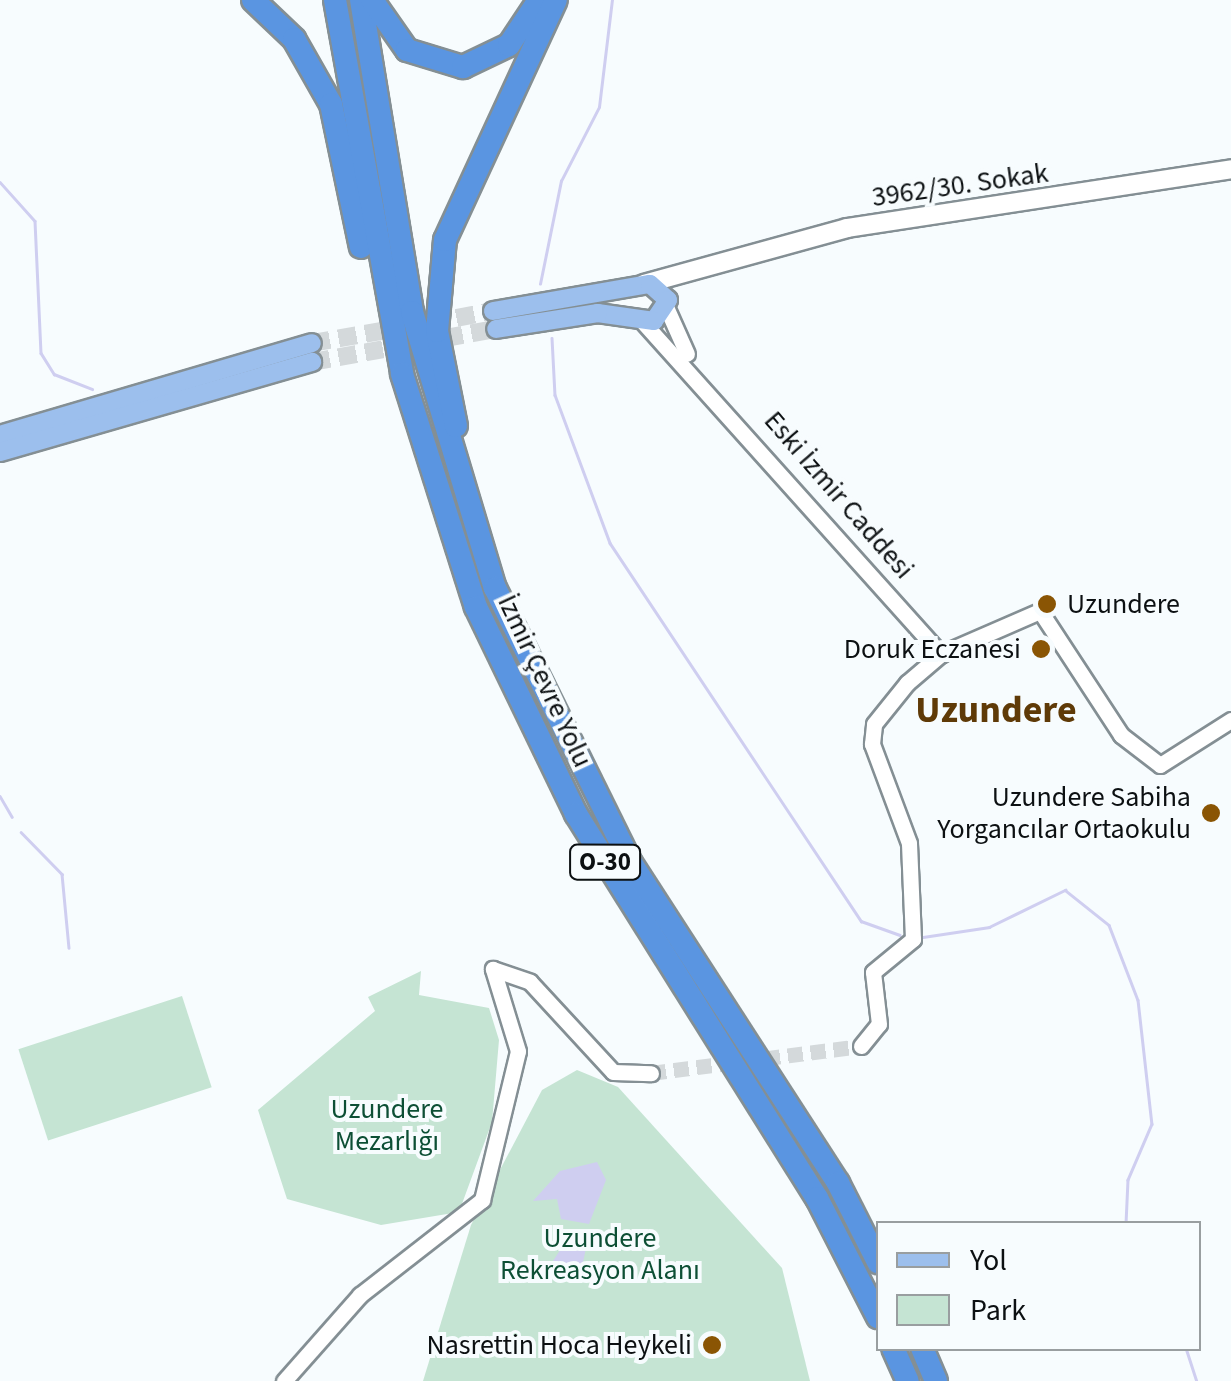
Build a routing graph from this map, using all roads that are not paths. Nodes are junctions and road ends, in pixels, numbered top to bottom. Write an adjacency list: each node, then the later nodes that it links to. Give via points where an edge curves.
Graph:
1 (253, 0): 13 (highway, via 294,40 331,104 366,266)
2 (335, 0): 13 (highway, İzmir Çevre Yolu / O-30)
3 (361, 0): 16 (highway, İzmir Çevre Yolu / O-30, via 412,312)
4 (372, 0): 5 (highway, via 407,50 462,66 509,45)
5 (539, 0)
6 (556, 0): 16 (highway, via 464,182 440,264 437,330)
7 (1231, 169): 8 (main road, 3962/30. Sokak, via 848,228)
8 (698, 267): 9 (main road, 3962/30. Sokak); 10 (main road)
9 (644, 284): 10 (main road, via 664,291); 11 (main road, via 630,300); 11 (main road, via 494,320 598,313)
10 (667, 309): 11 (main road); 12 (street, Eski İzmir Caddesi)
11 (642, 320): 12 (street, Eski İzmir Caddesi)
12 (696, 371): 17 (street, Eski İzmir Caddesi)
13 (402, 374): 22 (highway, İzmir Çevre Yolu / O-30, via 476,607 532,729 614,877 818,1198)
14 (0, 435): 15 (main road, via 312,352)
15 (0, 452)
16 (471, 517): 21 (highway, İzmir Çevre Yolu / O-30, via 531,672 622,846 838,1183)
17 (940, 654): 18 (street, via 1040,611 1121,735 1160,765); 19 (street, via 874,724 872,744 910,843 912,940 873,972 879,1024)
18 (1231, 720)
19 (861, 1046)
20 (651, 1073): 25 (street, via 613,1072 530,982 493,969 518,1051 482,1200 360,1295)
21 (876, 1258)
22 (876, 1313)
23 (894, 1351): 26 (highway)
24 (923, 1351): 27 (highway)
25 (284, 1381)
26 (908, 1381)
27 (936, 1381)

